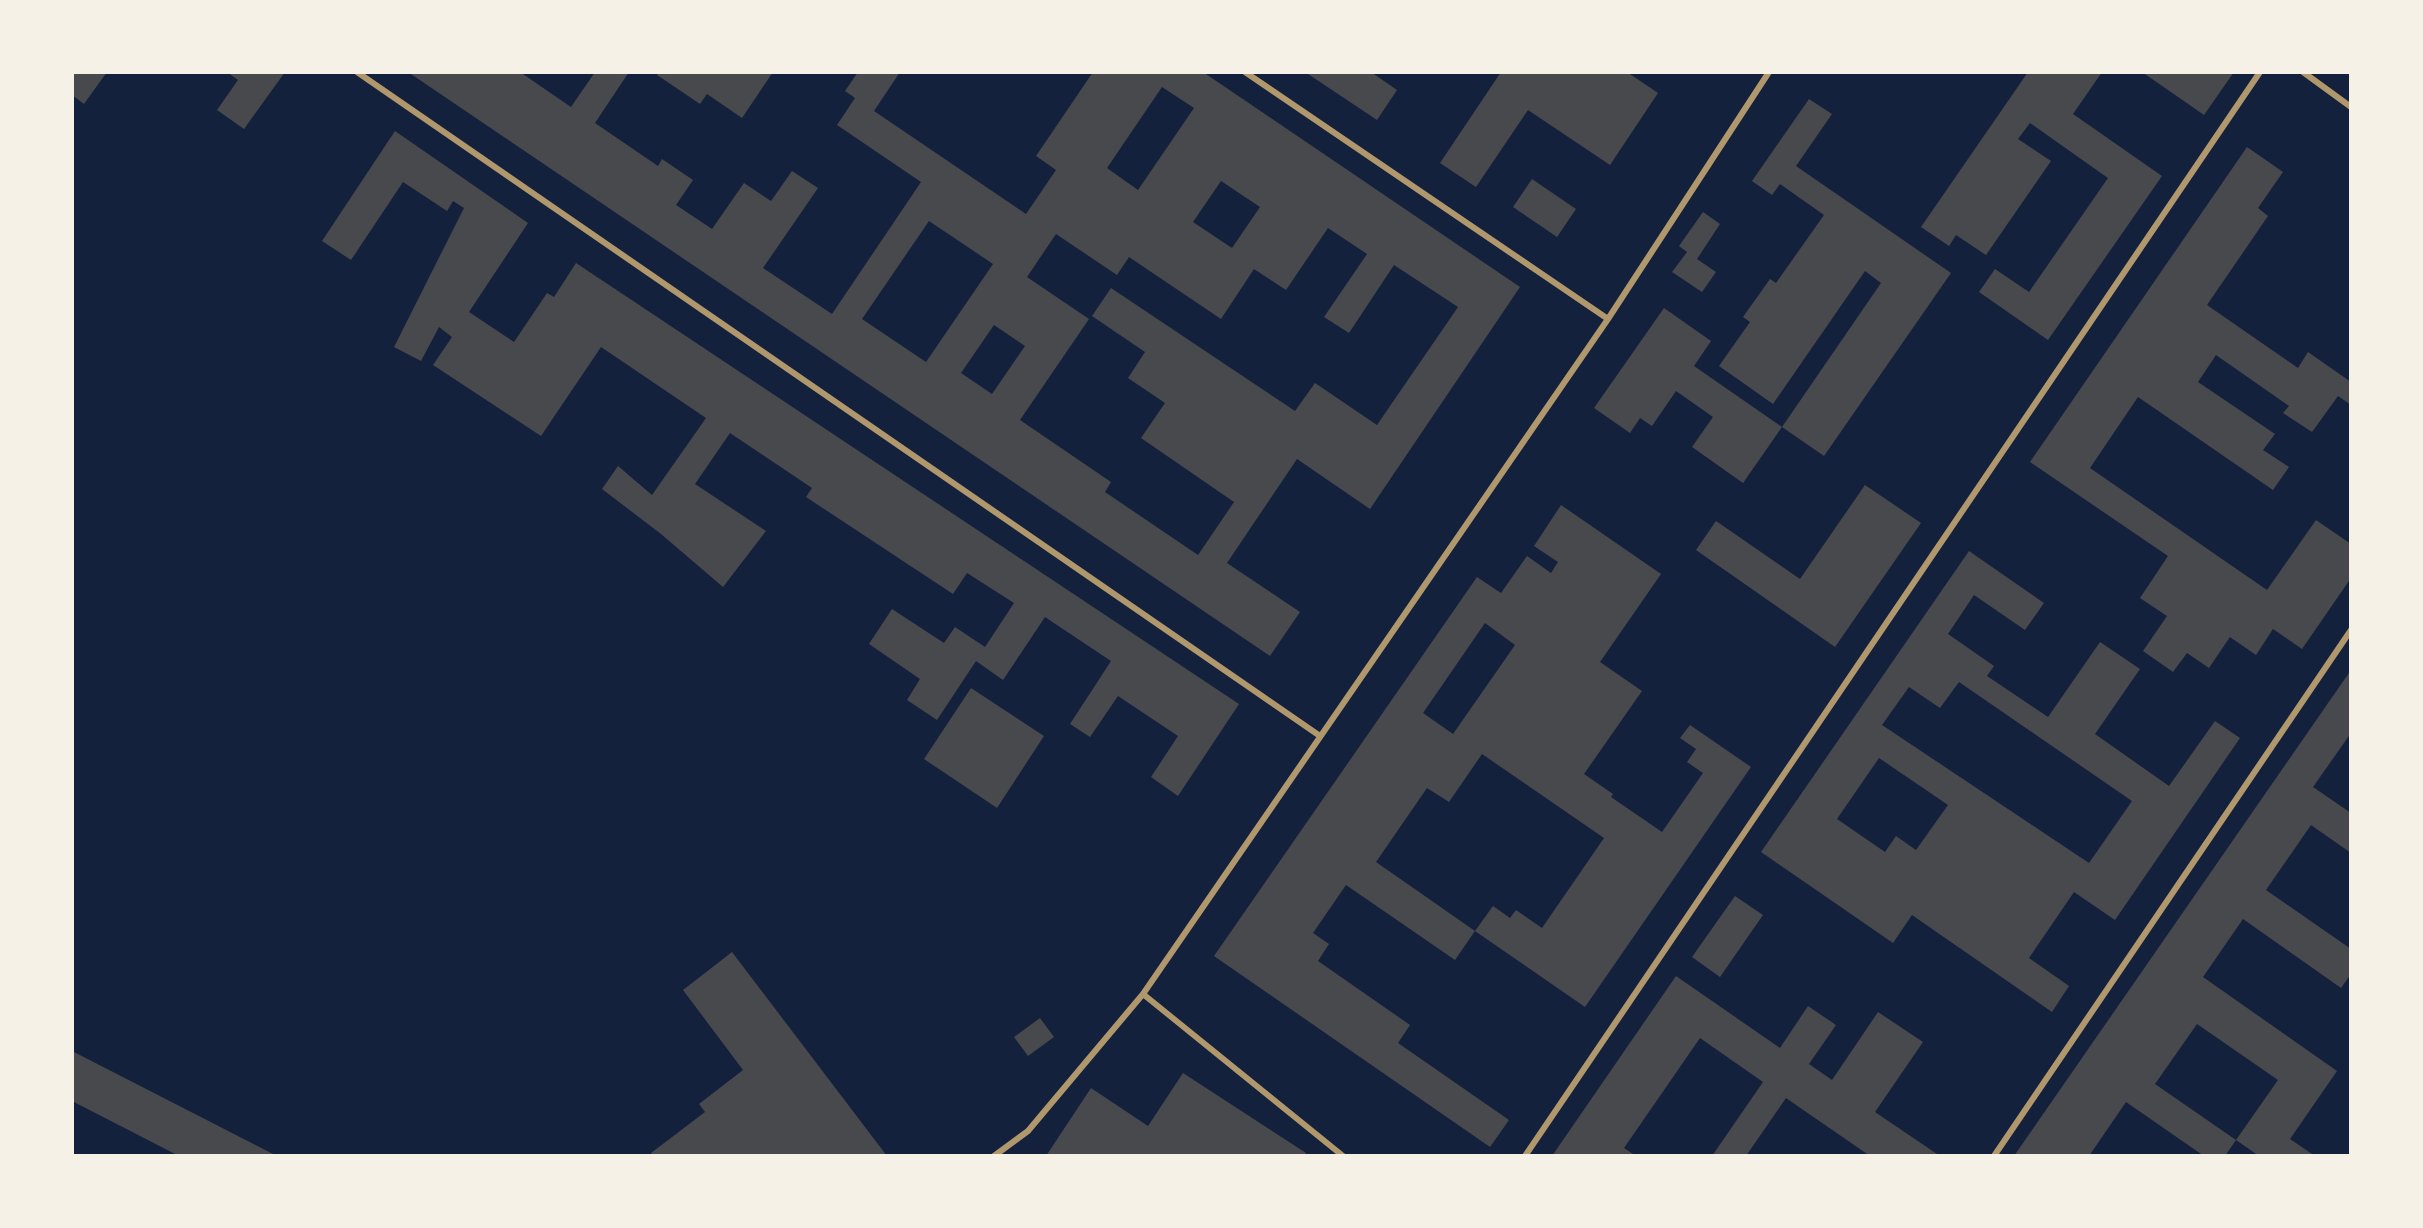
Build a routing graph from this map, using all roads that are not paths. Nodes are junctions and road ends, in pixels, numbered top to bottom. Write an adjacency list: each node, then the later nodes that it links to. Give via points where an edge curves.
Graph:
1 (357, 72): 9 (street)
2 (1245, 72): 7 (street)
3 (1769, 72): 7 (street)
4 (2260, 72): 13 (street)
5 (2303, 72): 6 (street)
6 (2351, 107)
7 (1608, 320): 9 (street)
8 (2351, 630): 14 (street)
9 (1320, 736): 10 (street)
10 (1143, 994): 11 (street, via 1028,1131); 12 (street)
11 (994, 1156)
12 (1343, 1156)
13 (1525, 1156)
14 (1994, 1156)

